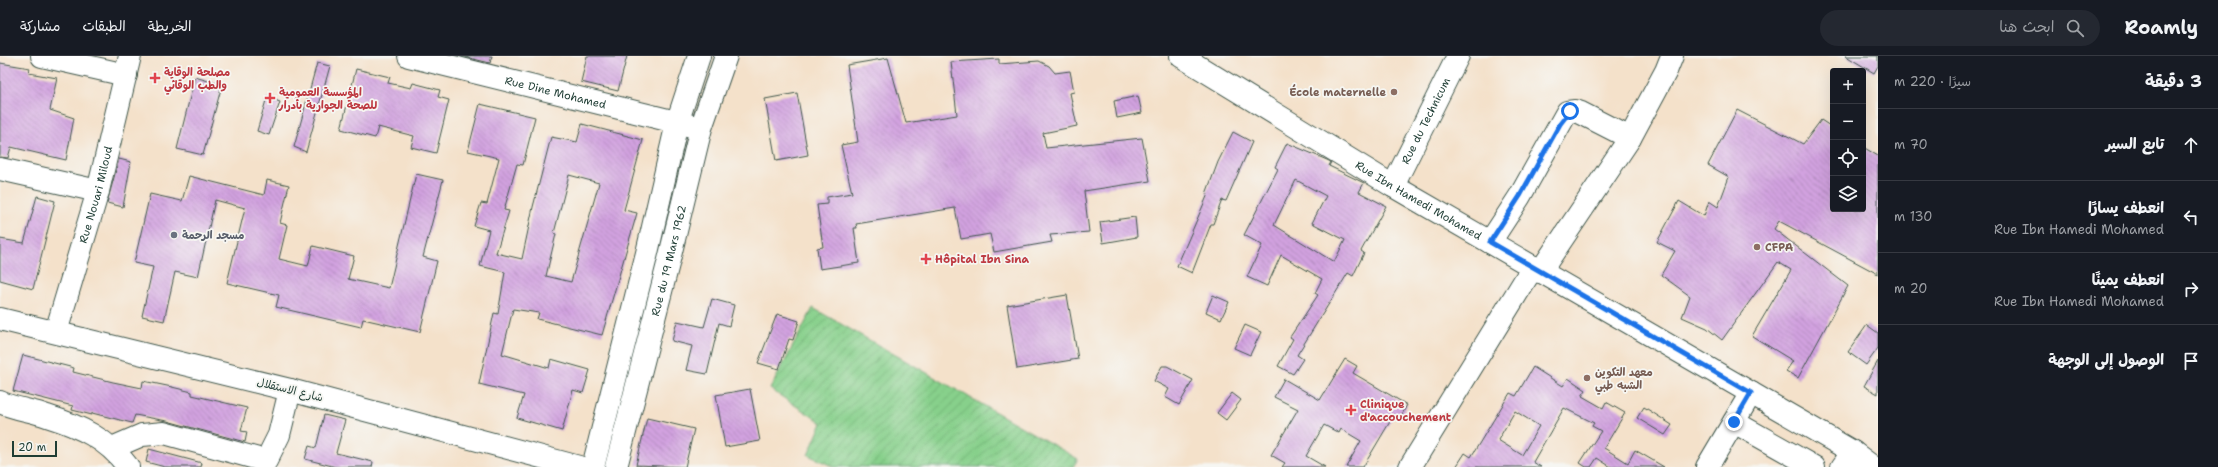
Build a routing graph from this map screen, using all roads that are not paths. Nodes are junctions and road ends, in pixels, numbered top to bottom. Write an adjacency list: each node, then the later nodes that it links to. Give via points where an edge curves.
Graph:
1 (42, 56): 8 (street)
2 (410, 56): 9 (street, Rue Dine Mohamed)
3 (699, 56): 9 (street, Rue du 19 Mars 1962)
4 (726, 56): 10 (street, Rue du 19 Mars 1962)
5 (1181, 56): 13 (street, Rue Ibn Hamedi Mohamed)
6 (1458, 56): 13 (street, Rue du Technicum)
7 (1672, 56): 11 (street)
8 (128, 65): 14 (street, Rue Nouari Miloud)
9 (677, 123): 10 (street, Rue Dine Mohamed); 28 (street, Rue du 19 Mars 1962)
10 (701, 128): 29 (street, Rue du 19 Mars 1962)
11 (1630, 138): 15 (street, via 1581,113 1567,112 1520,196); 16 (street)
12 (0, 169): 14 (street)
13 (1393, 186): 15 (street, Rue Ibn Hamedi Mohamed)
14 (98, 191): 18 (street, Rue Nouari Miloud)
15 (1490, 242): 16 (street, Rue Ibn Hamedi Mohamed)
16 (1536, 270): 20 (street, Rue Ibn Hamedi Mohamed); 30 (street)
17 (0, 319): 18 (street, شارع الاستقلال)
18 (56, 332): 19 (street, شارع الاستقلال)
19 (290, 390): 25 (street); 27 (street, شارع الاستقلال)
20 (1751, 393): 22 (street); 24 (street, Rue Ibn Hamedi Mohamed)
21 (0, 402): 23 (street, via 77,427)
22 (1734, 422): 31 (street); 32 (street)
23 (112, 448): 25 (street, via 142,435 164,433); 26 (street)
24 (1848, 460): 33 (street, Rue Ibn Hamedi Mohamed)
25 (272, 464)
26 (128, 467)
27 (579, 467)
28 (593, 467)
29 (616, 467)
30 (1410, 467)
31 (1707, 467)
32 (1814, 467)
33 (1873, 467)

